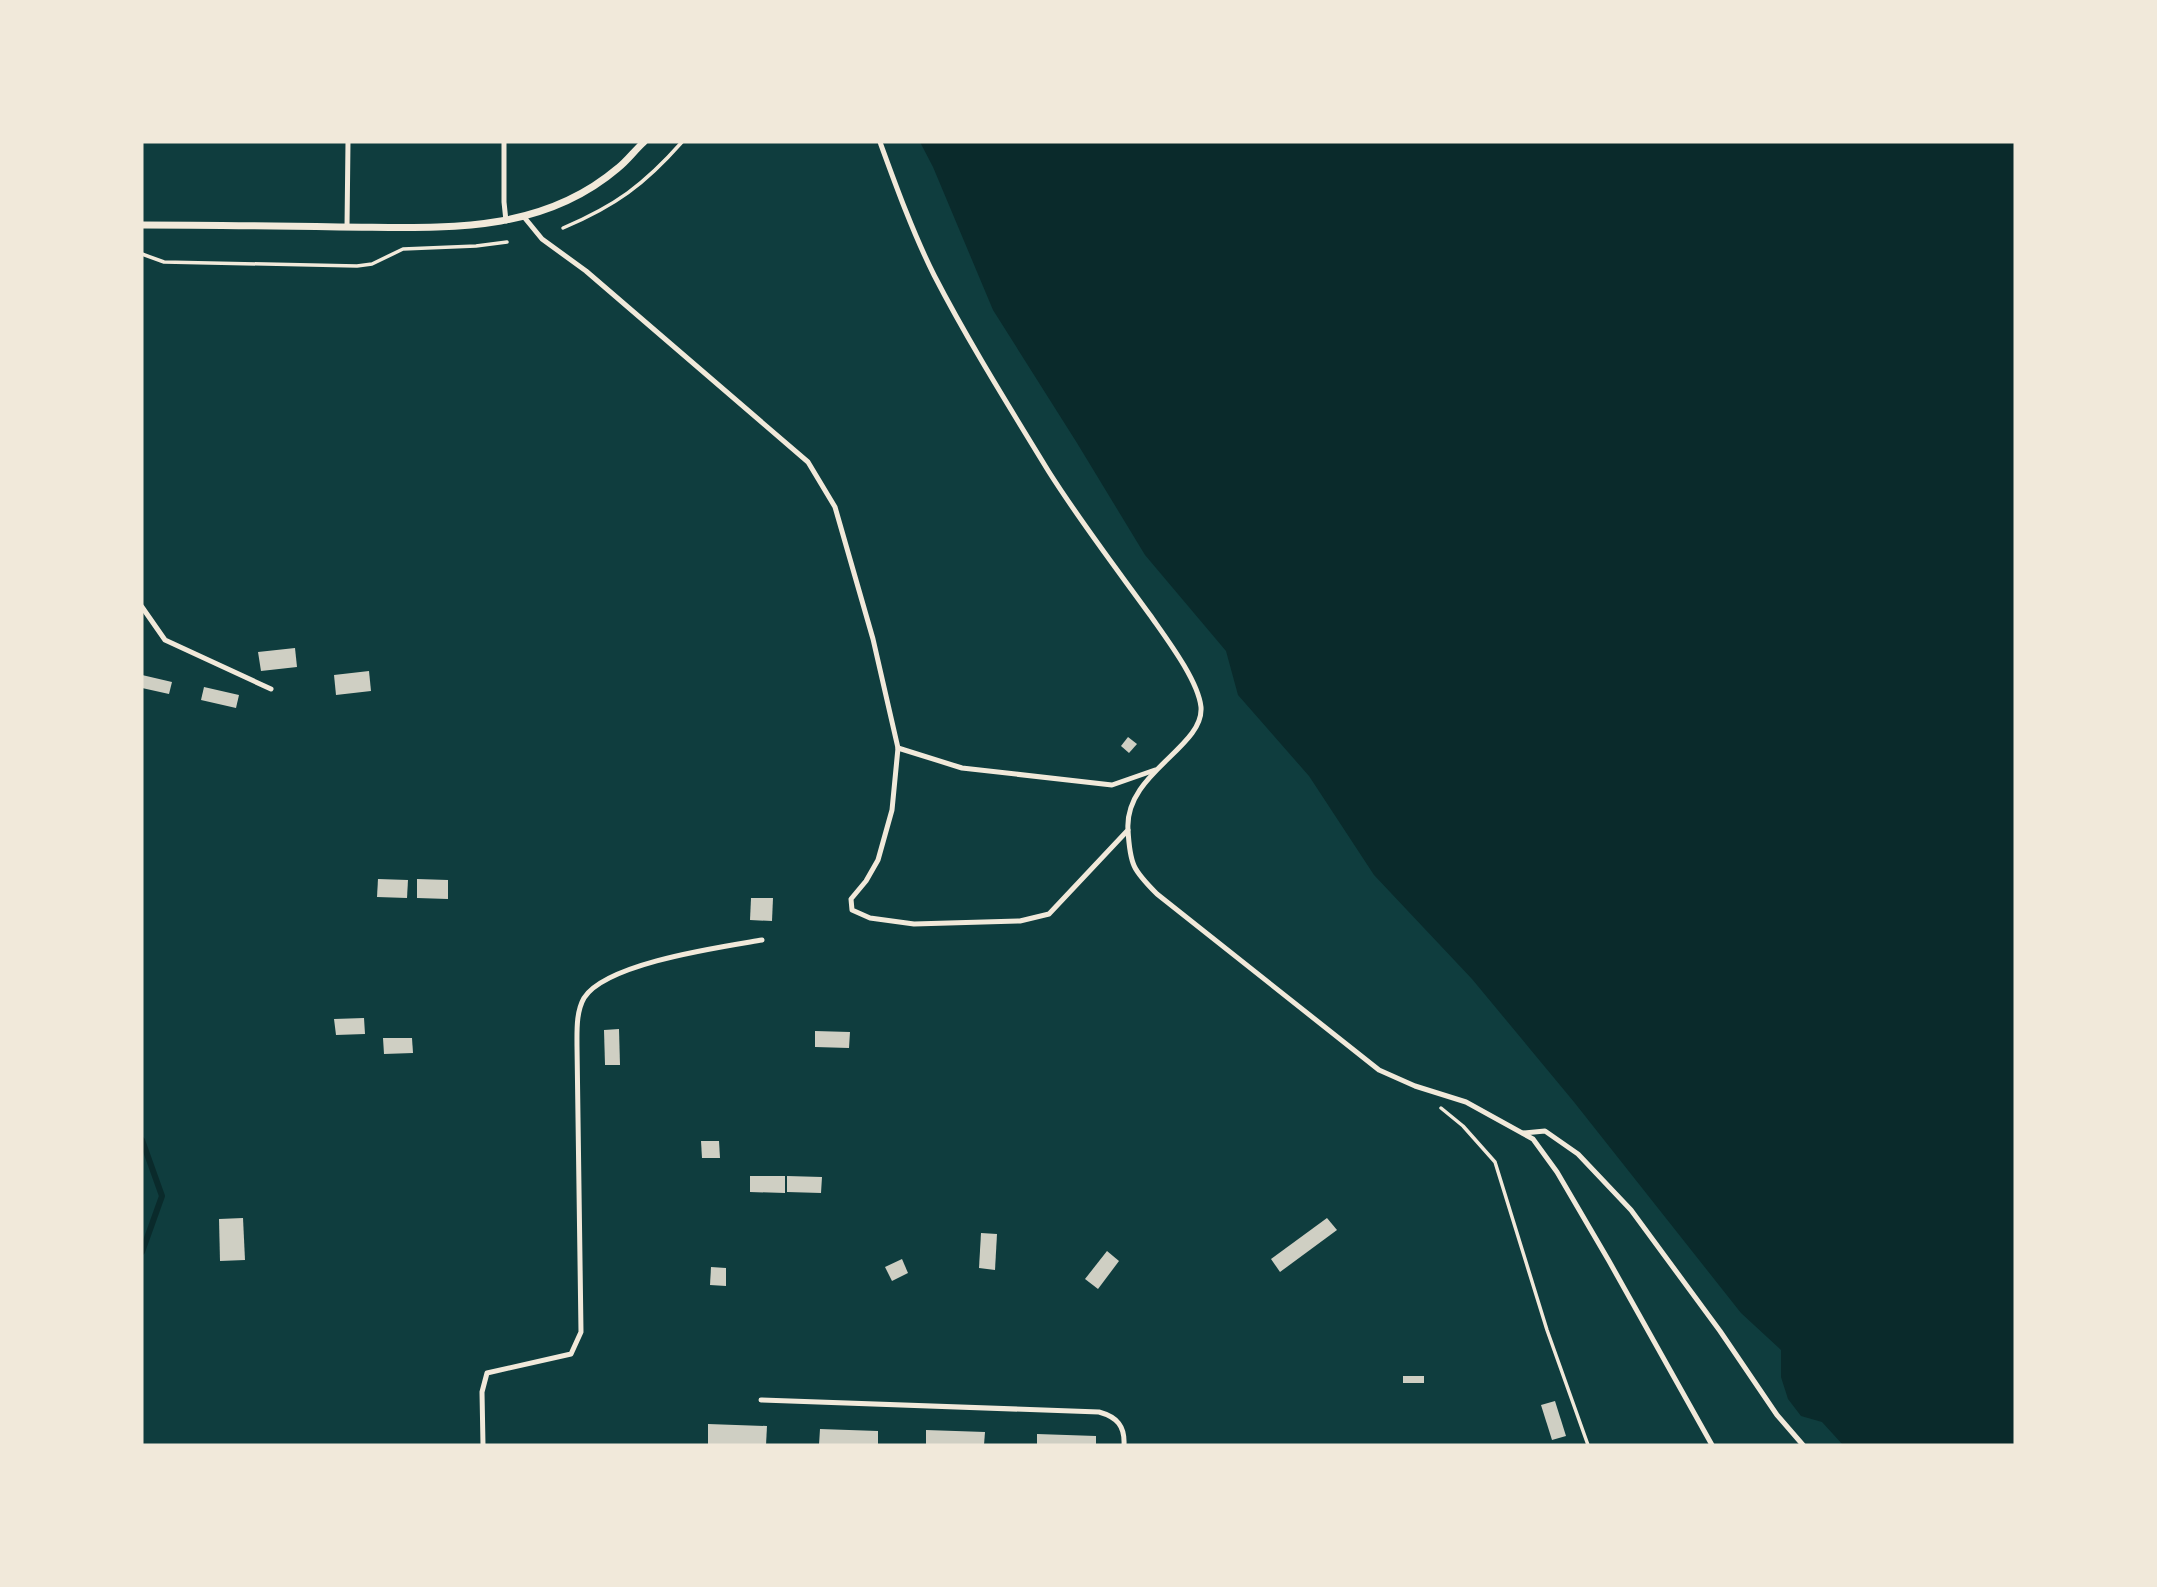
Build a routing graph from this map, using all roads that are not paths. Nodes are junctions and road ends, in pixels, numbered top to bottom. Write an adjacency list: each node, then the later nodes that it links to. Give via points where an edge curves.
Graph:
1 (348, 142): 8 (lane)
2 (505, 142): 6 (lane)
3 (644, 142): 5 (street, via 584,192)
4 (880, 142): 12 (lane, via 933,274 992,376 1051,474 1183,663 1201,717 1196,730)
5 (524, 216): 6 (street); 11 (lane, via 542,239 586,271 808,463 835,507)
6 (506, 221): 8 (street, via 451,228)
7 (142, 225): 8 (street)
8 (347, 227)
9 (142, 607): 10 (lane, via 165,640)
10 (271, 689)
11 (898, 748): 12 (lane, via 962,768 1112,785); 13 (lane, via 892,810 878,860 851,899 852,910 870,918 914,924 970,923 1020,921 1049,914)
12 (1155, 770): 13 (lane, via 1137,794)
13 (1128, 830): 15 (lane, via 1135,872 1157,894 1379,1070 1466,1102)
14 (762, 940): 17 (lane, via 623,972 600,982 584,999 577,1046 581,1332 571,1354 486,1373)
15 (1521, 1133): 19 (lane, via 1533,1139 1557,1172); 20 (lane, via 1545,1131 1578,1154 1631,1210)
16 (761, 1400): 18 (lane, via 1099,1412 1117,1420)
17 (483, 1445)
18 (1124, 1445)
19 (1712, 1445)
20 (1803, 1445)

